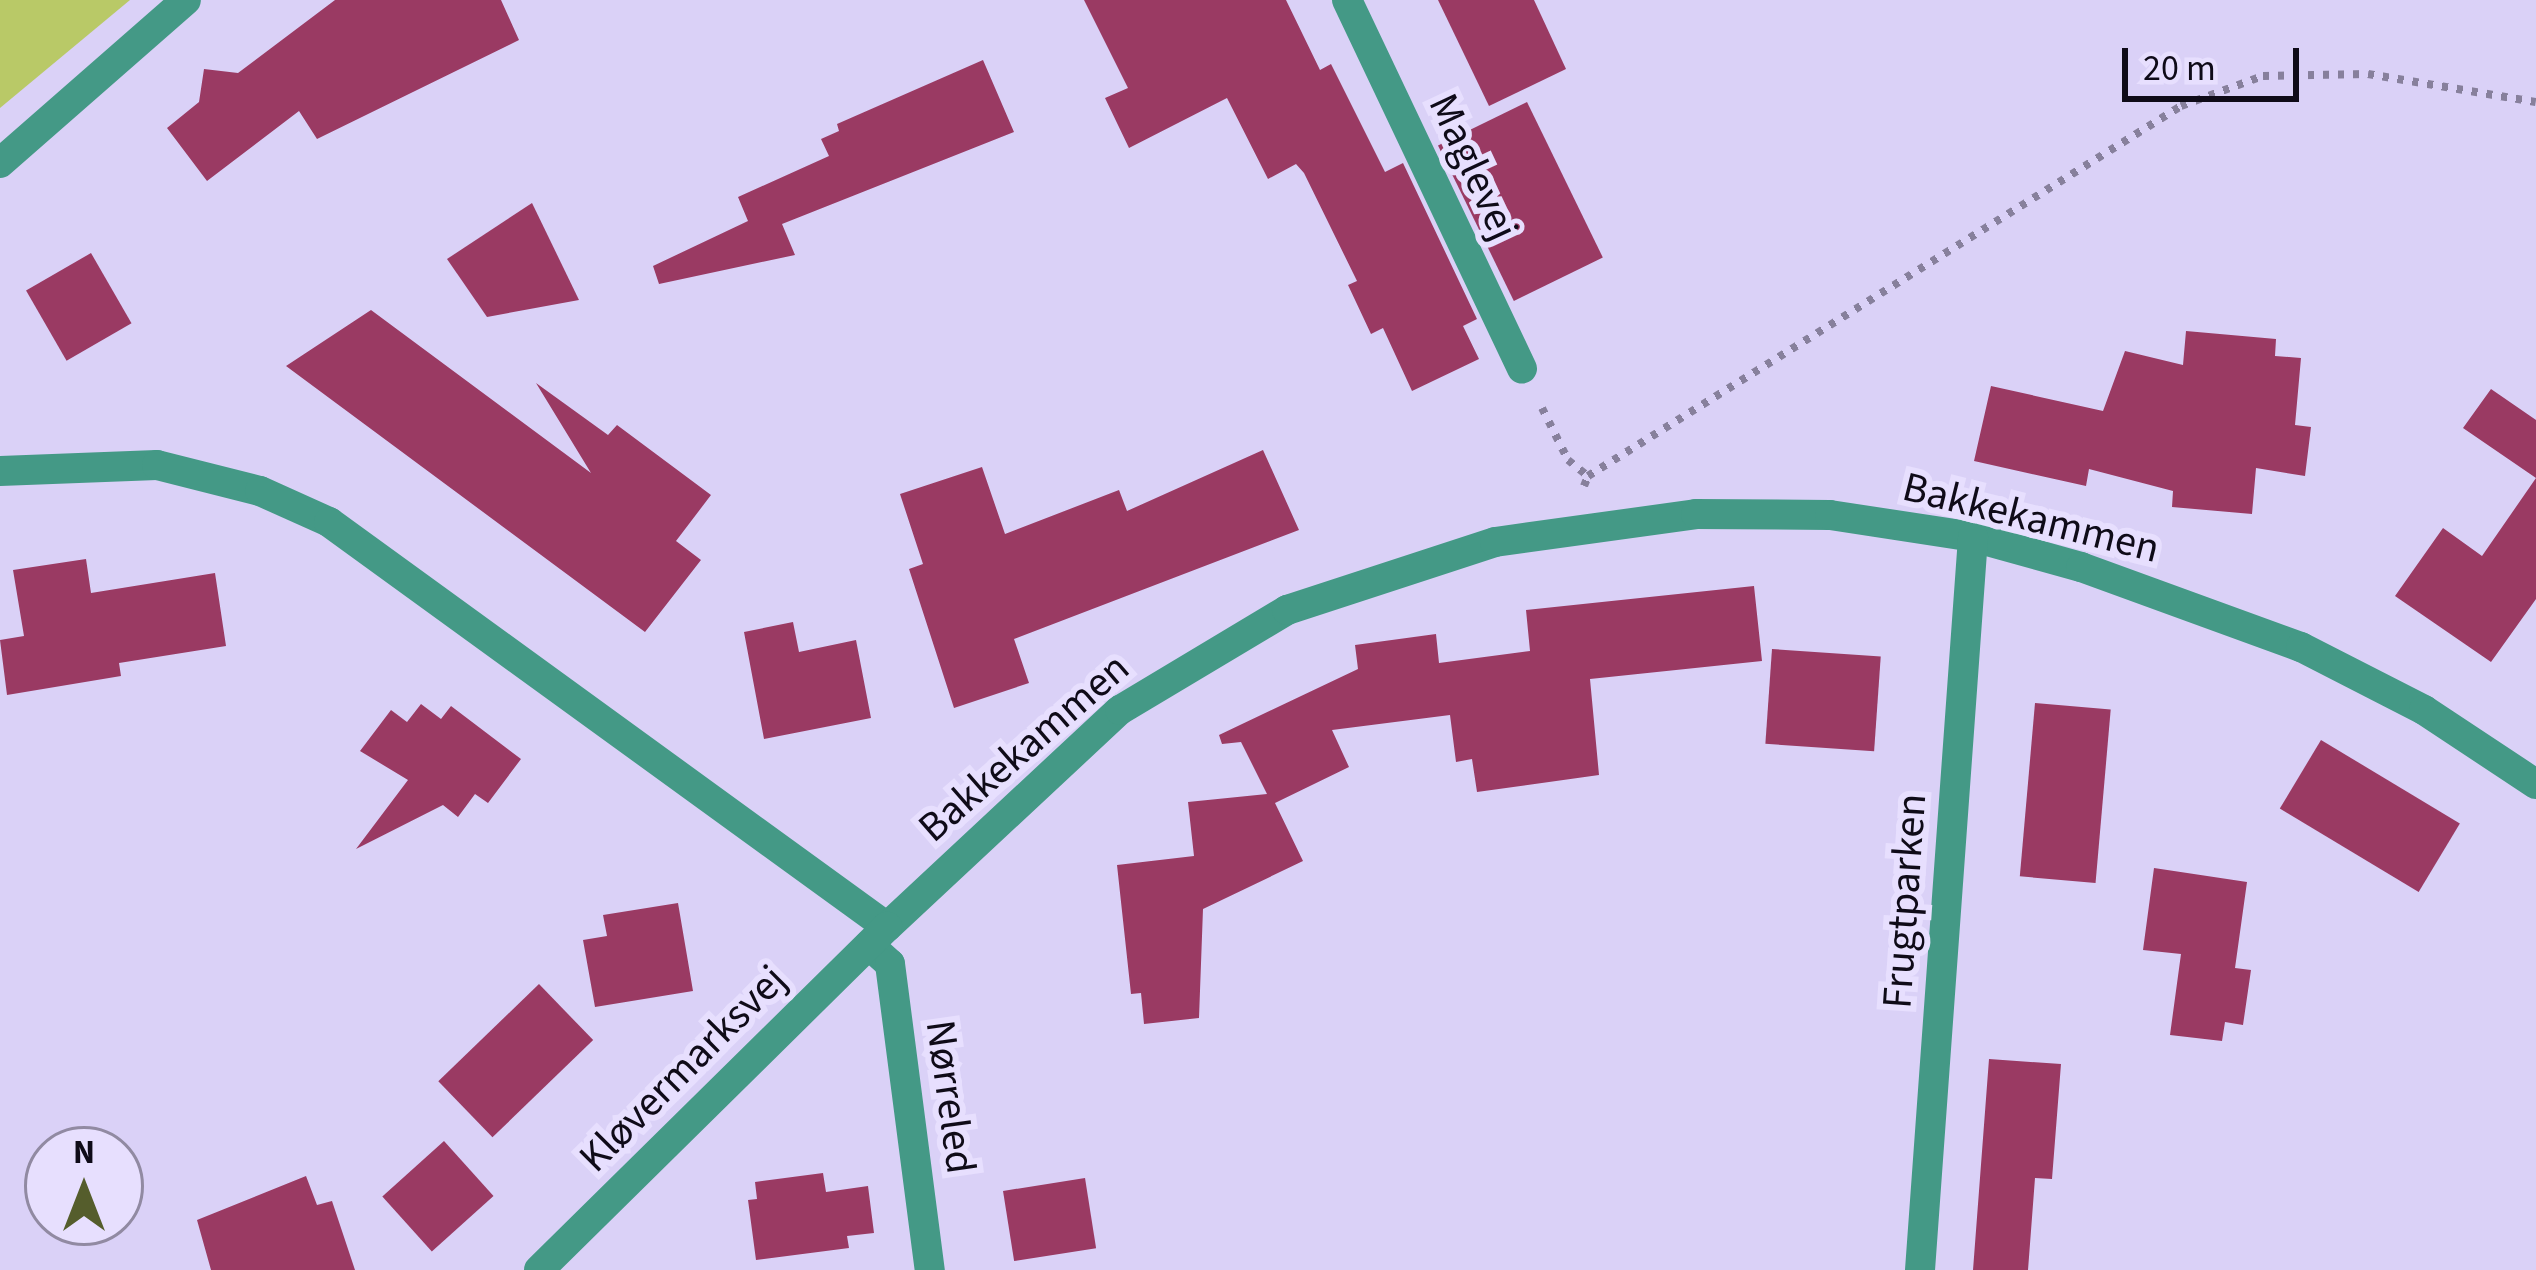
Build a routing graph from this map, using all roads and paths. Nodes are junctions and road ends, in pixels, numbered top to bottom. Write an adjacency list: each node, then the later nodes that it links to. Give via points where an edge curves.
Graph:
1 (186, 0): 4 (street)
2 (1347, 0): 5 (street, Maglevej)
3 (2536, 102): 7 (path, via 2368,74 2263,76 2181,106)
4 (0, 164)
5 (1522, 369): 7 (path, via 1568,460)
6 (0, 471): 11 (street, via 157,465 260,491 329,522)
7 (1588, 476): 8 (path)
8 (1566, 528): 9 (street, Bakkekammen, via 1763,512); 11 (street, Bakkekammen, via 1356,583 1202,657 1120,710)
9 (1973, 537): 10 (street, Bakkekammen, via 2081,566 2301,647 2424,710); 14 (street, Frugtparken)
10 (2536, 784)
11 (878, 936): 12 (street, Kløvermarksvej); 13 (street, Nørreled, via 890,964)
12 (539, 1270)
13 (930, 1270)
14 (1920, 1270)

